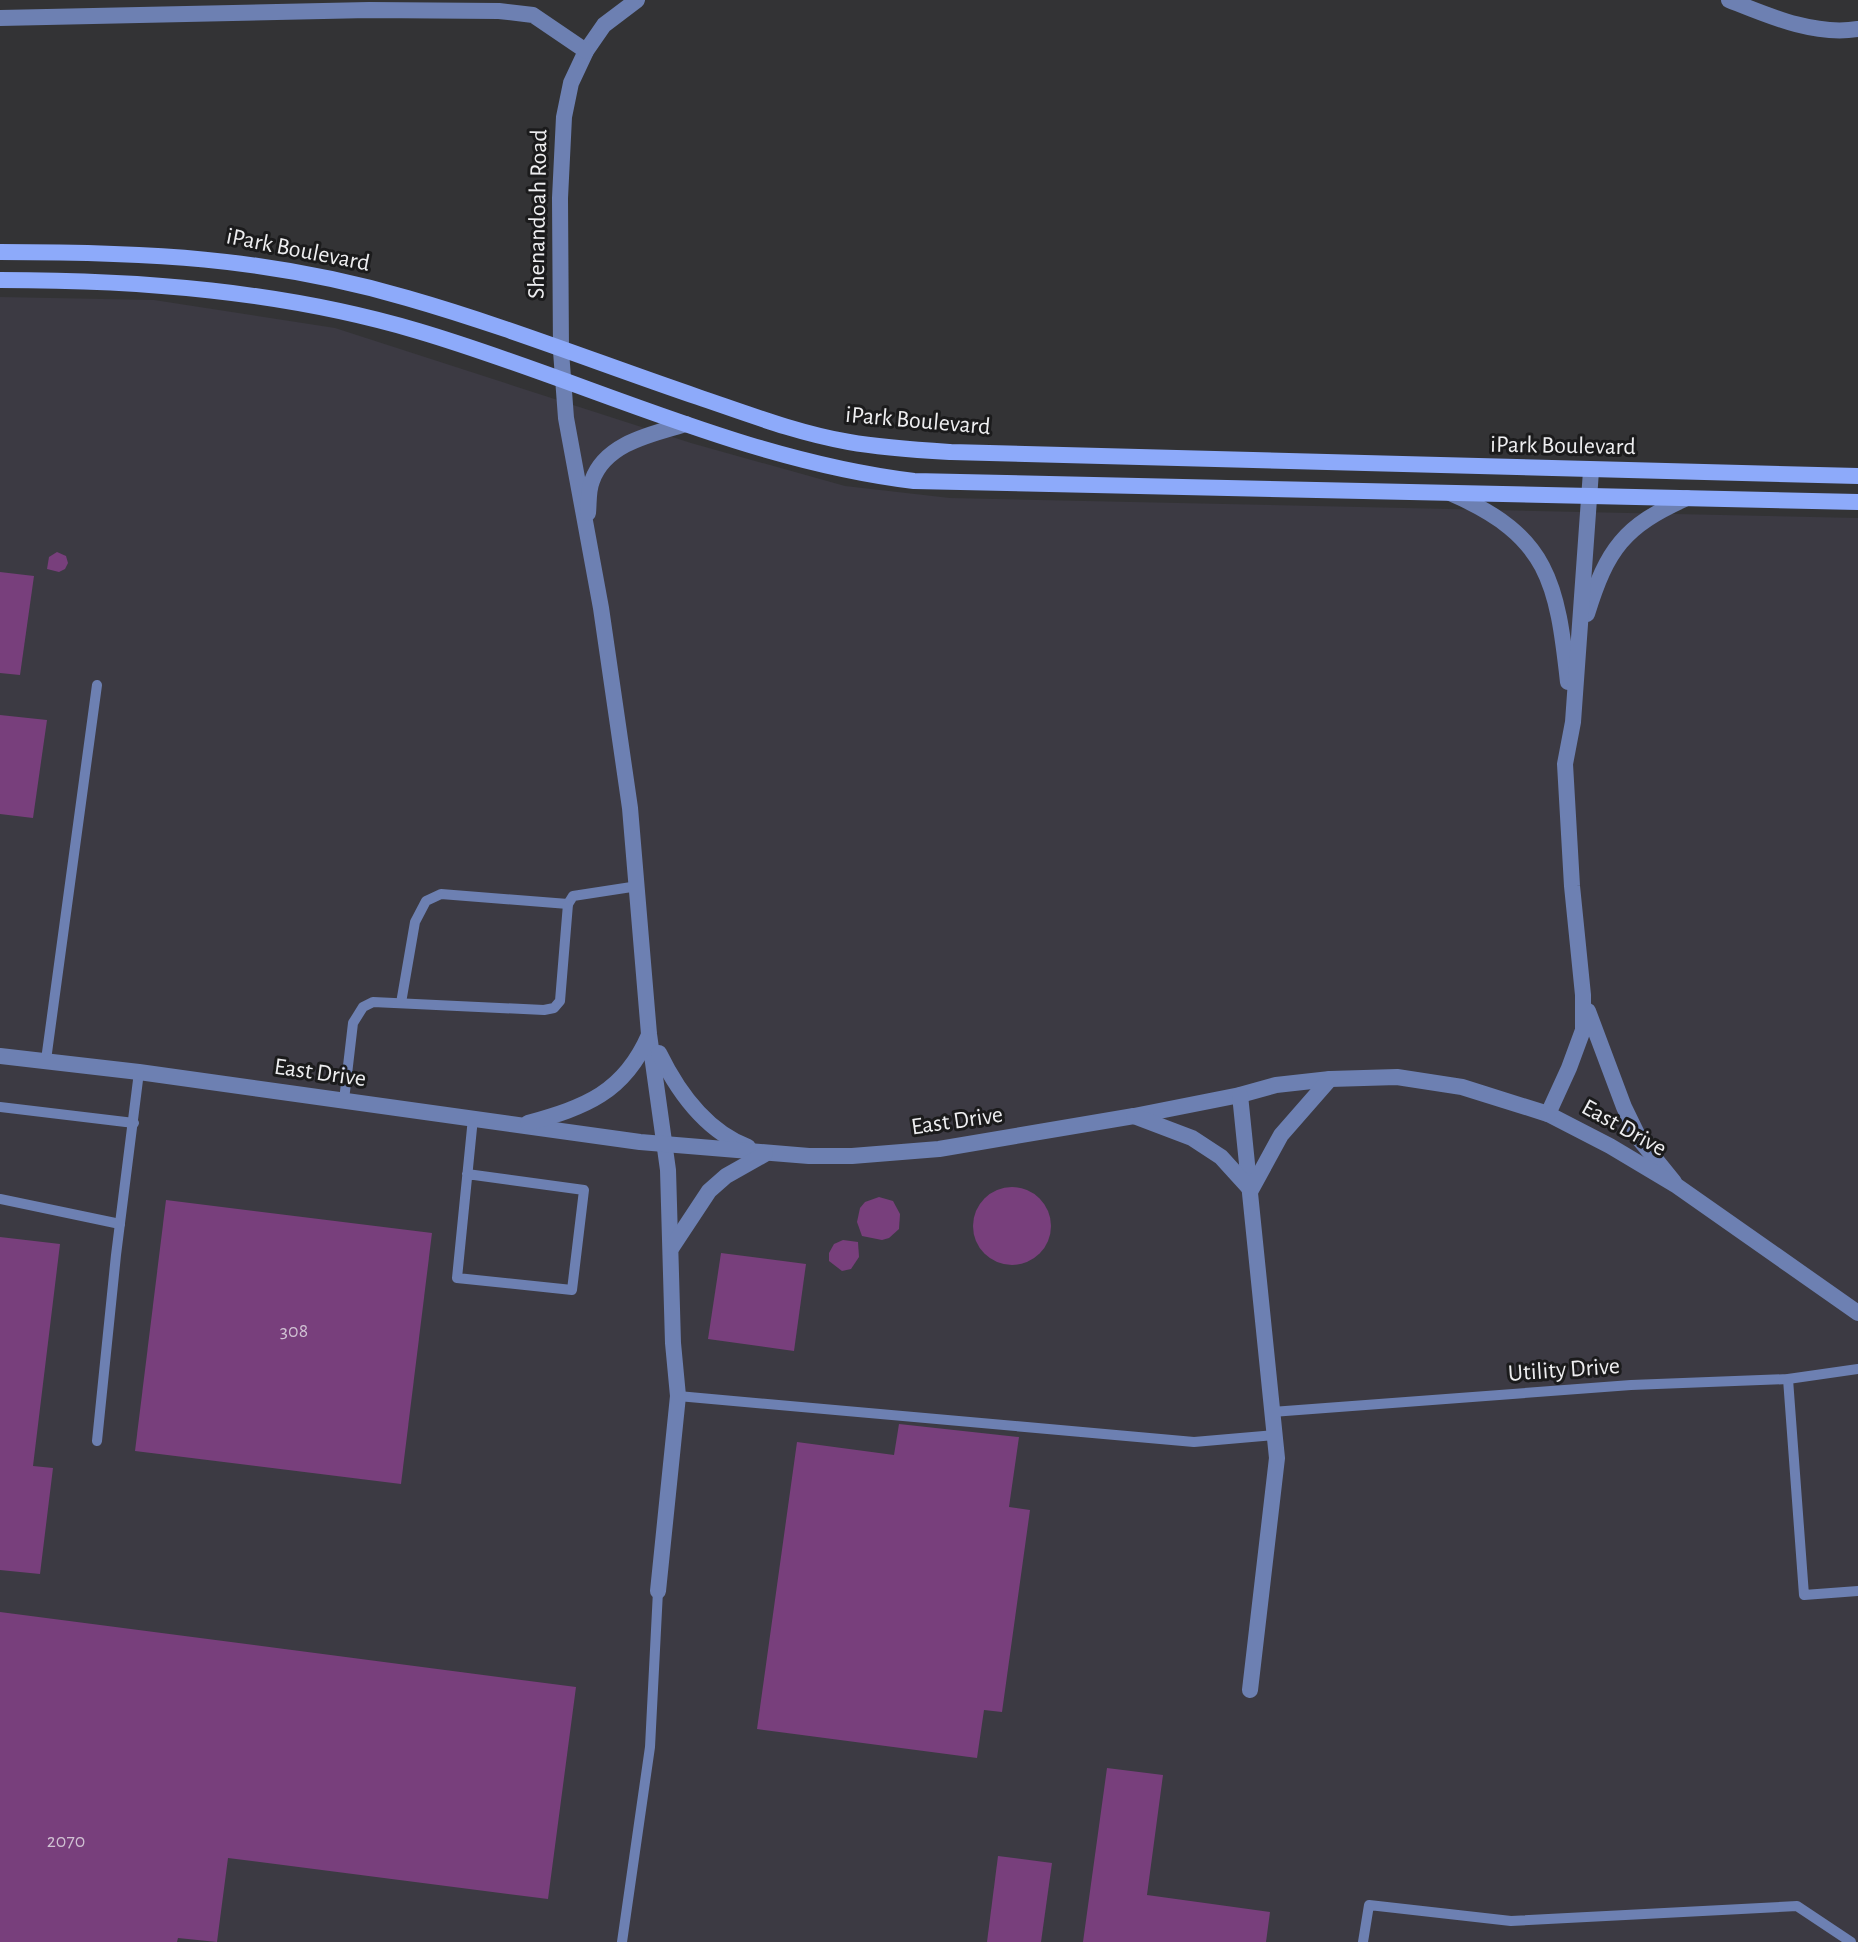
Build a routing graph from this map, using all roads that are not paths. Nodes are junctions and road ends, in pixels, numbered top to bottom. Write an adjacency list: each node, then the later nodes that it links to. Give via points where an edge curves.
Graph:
1 (637, 0): 5 (street, Shenandoah Road, via 604,25)
2 (1729, 0): 4 (street, via 1815,28)
3 (0, 18): 5 (street, via 499,11 533,15)
4 (1858, 29)
5 (586, 51): 8 (street, Shenandoah Road, via 571,83 564,117)
6 (0, 252): 8 (main road, iPark Boulevard, via 142,253 276,267 407,297)
7 (0, 280): 9 (main road, iPark Boulevard, via 123,282 278,301 405,327)
8 (561, 351): 9 (street, Shenandoah Road); 11 (main road, iPark Boulevard, via 784,425 879,446)
9 (564, 382): 10 (main road, iPark Boulevard); 17 (street, Shenandoah Road)
10 (686, 424): 13 (main road, iPark Boulevard, via 814,464 914,481); 17 (street, via 640,437 603,464 592,481)
11 (1591, 471): 12 (main road, iPark Boulevard); 14 (street)
12 (1858, 476)
13 (1452, 494): 14 (main road, iPark Boulevard); 20 (street, via 1511,526 1535,551 1552,584 1562,626)
14 (1589, 497): 15 (main road, iPark Boulevard); 18 (street)
15 (1687, 498): 16 (main road, iPark Boulevard); 18 (street, via 1627,533 1600,573)
16 (1858, 502)
17 (586, 530): 21 (street, Shenandoah Road, via 613,687)
18 (1579, 638): 20 (street)
19 (97, 685): 27 (lane)
20 (1573, 722): 23 (street, via 1565,764)
21 (638, 886): 22 (lane, via 573,896); 25 (street, Shenandoah Road)
22 (568, 904): 24 (lane, via 441,894 426,901 415,922); 24 (lane, via 560,1001 554,1008)
23 (1583, 995): 33 (street, via 1583,1030); 41 (street, via 1640,1140)
24 (401, 1003): 31 (lane, via 373,1002 353,1023)
25 (649, 1034): 37 (street, via 628,1072 598,1098); 38 (street, Shenandoah Road); 39 (street, via 672,1079 710,1125)
26 (0, 1056): 27 (street, East Drive)
27 (46, 1060): 28 (street, East Drive)
28 (139, 1072): 31 (street, East Drive); 36 (lane)
29 (1330, 1079): 30 (street, East Drive); 33 (street, East Drive, via 1397,1077 1462,1087); 42 (street, via 1281,1135)
30 (1240, 1095): 34 (street, East Drive); 42 (street)
31 (344, 1100): 35 (street, East Drive)
32 (0, 1102): 36 (lane)
33 (1548, 1114): 41 (street, East Drive)
34 (1134, 1116): 39 (street, East Drive, via 939,1149 852,1156); 42 (street, via 1192,1138 1221,1157)
35 (473, 1118): 37 (street, East Drive); 40 (lane)
36 (134, 1123): 44 (lane)
37 (521, 1125): 38 (street, East Drive)
38 (666, 1145): 39 (street, East Drive); 45 (street, Shenandoah Road)
39 (766, 1154): 45 (street, via 709,1191)
40 (467, 1174): 40 (lane, via 457,1278 572,1290 584,1190)
41 (1677, 1186): 46 (street, East Drive)
42 (1251, 1190): 50 (street)
43 (0, 1199): 44 (lane)
44 (120, 1224): 52 (lane)
45 (672, 1247): 49 (street, Shenandoah Road)
46 (1858, 1313)
47 (1858, 1369): 48 (lane, Utility Drive)
48 (1788, 1379): 50 (lane, Utility Drive, via 1631,1385); 54 (lane, via 1804,1595)
49 (678, 1396): 51 (lane, via 1194,1442); 53 (street, Shenandoah Road)
50 (1272, 1412): 51 (street)
51 (1275, 1435): 55 (street, via 1277,1458)
52 (97, 1441)
53 (658, 1591): 56 (lane, via 650,1747)
54 (1858, 1591)
55 (1250, 1690)
56 (622, 1942)
57 (1363, 1942): 58 (lane, via 1369,1905 1511,1921 1797,1906)
58 (1851, 1942)

